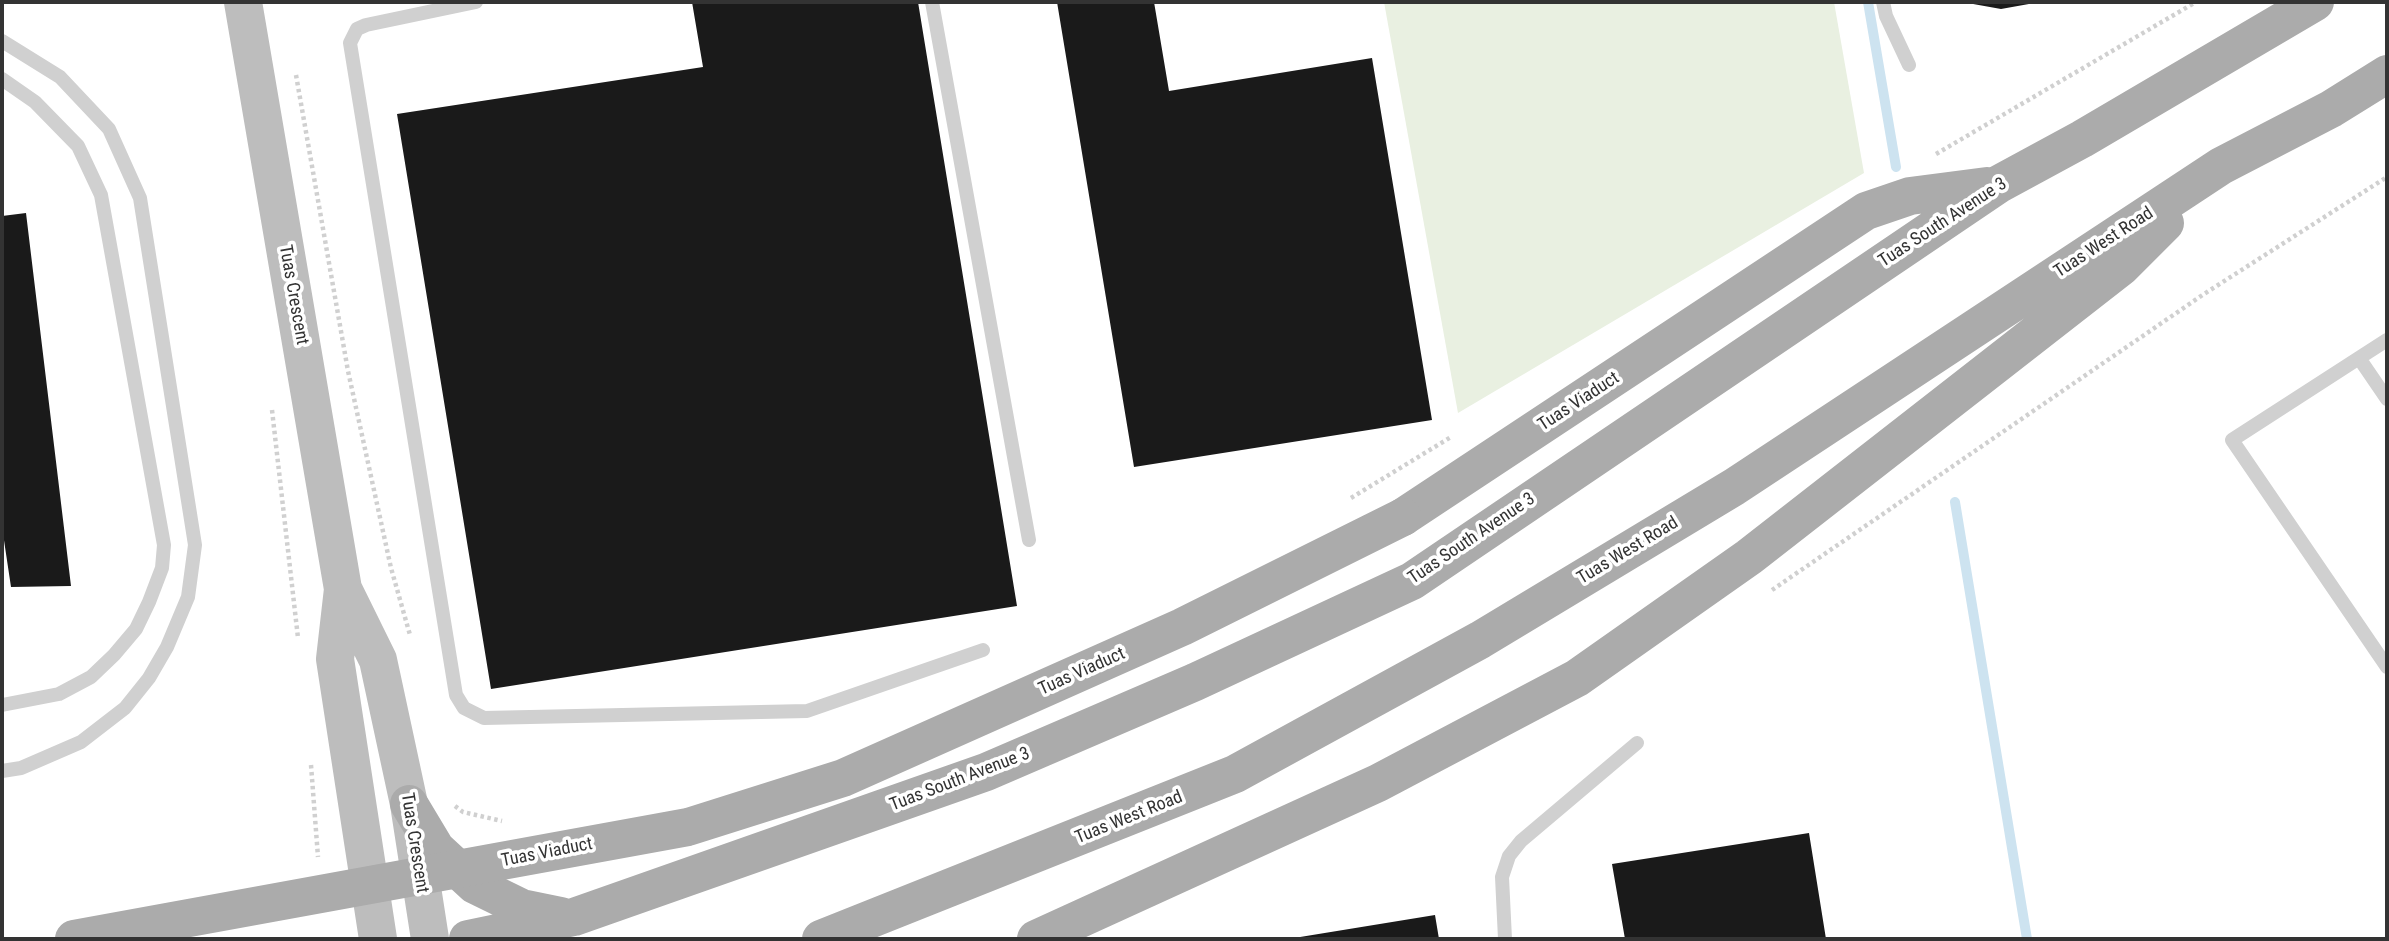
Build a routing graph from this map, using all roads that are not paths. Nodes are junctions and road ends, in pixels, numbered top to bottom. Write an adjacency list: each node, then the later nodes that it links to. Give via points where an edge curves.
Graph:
1 (243, 2): 16 (street, Tuas Crescent)
2 (476, 2): 17 (lane, via 366,25 357,29 350,43 456,695 464,708 484,718 807,711)
3 (932, 2): 15 (lane)
4 (1883, 2): 7 (lane)
5 (2315, 2): 11 (main road, Tuas South Avenue 3)
6 (2, 41): 21 (lane, via 60,77 108,130 140,198 195,545 188,597 173,634 149,678 125,708 81,742 21,768)
7 (1909, 65)
8 (2387, 74): 10 (main road, Tuas West Road)
9 (2, 79): 19 (lane, via 35,102 78,146 102,195 164,545 162,568 149,602 136,629 114,655 91,677 59,694)
10 (2221, 166): 28 (main road, Tuas West Road, via 1734,487 1468,647 1235,774); 29 (main road, via 2121,267 1749,557 1577,678 1378,783)
11 (1999, 184): 23 (main road, Tuas South Avenue 3, via 1412,581 986,772); 24 (main road, Tuas Viaduct, bridge, via 1910,196 1866,211 1403,517 1182,627 843,778 688,827)
12 (2387, 340): 13 (lane)
13 (2359, 358): 14 (lane); 18 (lane, via 2232,440)
14 (2387, 399)
15 (1029, 540)
16 (343, 589): 22 (street, Tuas Crescent, via 378,660); 25 (street, Tuas Crescent, via 335,659)
17 (983, 650)
18 (2387, 667)
19 (2, 705)
20 (1637, 743): 30 (lane, via 1509,856 1502,877)
21 (2, 771)
22 (409, 804): 23 (main road, via 436,849 475,885 522,908); 26 (street, Tuas Crescent)
23 (574, 917): 27 (main road, Tuas South Avenue 3)
24 (74, 939)
25 (378, 939)
26 (430, 939)
27 (468, 939)
28 (821, 939)
29 (1036, 939)
30 (1505, 939)

